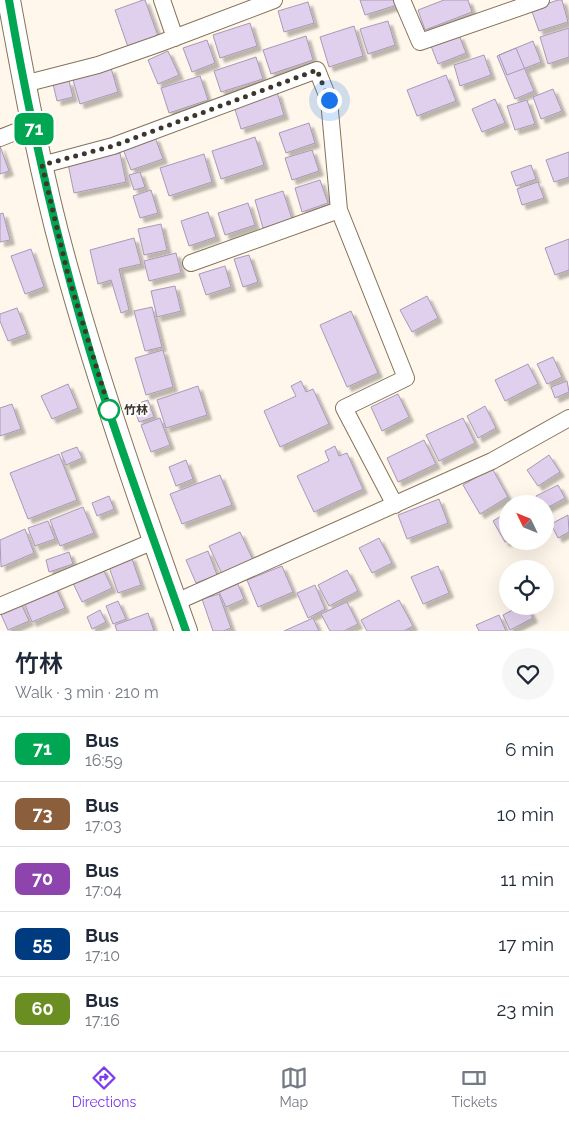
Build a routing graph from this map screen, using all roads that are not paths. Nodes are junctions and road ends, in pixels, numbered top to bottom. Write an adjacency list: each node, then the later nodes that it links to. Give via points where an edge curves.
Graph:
1 (9, 0): 7 (main road)
2 (162, 0): 6 (street)
3 (274, 0): 6 (street)
4 (402, 0): 5 (street, via 420,42)
5 (540, 0)
6 (175, 38): 7 (street, via 98,65)
7 (24, 84): 8 (main road)
8 (33, 125): 9 (street); 10 (main road)
9 (0, 138)
10 (42, 165): 11 (street, via 113,146 317,70 329,100); 15 (main road, via 68,275 99,381)
11 (339, 210): 12 (street); 14 (street, via 406,378 344,408)
12 (191, 263)
13 (569, 418): 14 (street, via 492,461)
14 (394, 505): 17 (street)
15 (154, 541): 16 (street); 17 (main road)
16 (2, 600)
17 (176, 602): 18 (main road)
18 (186, 631)

